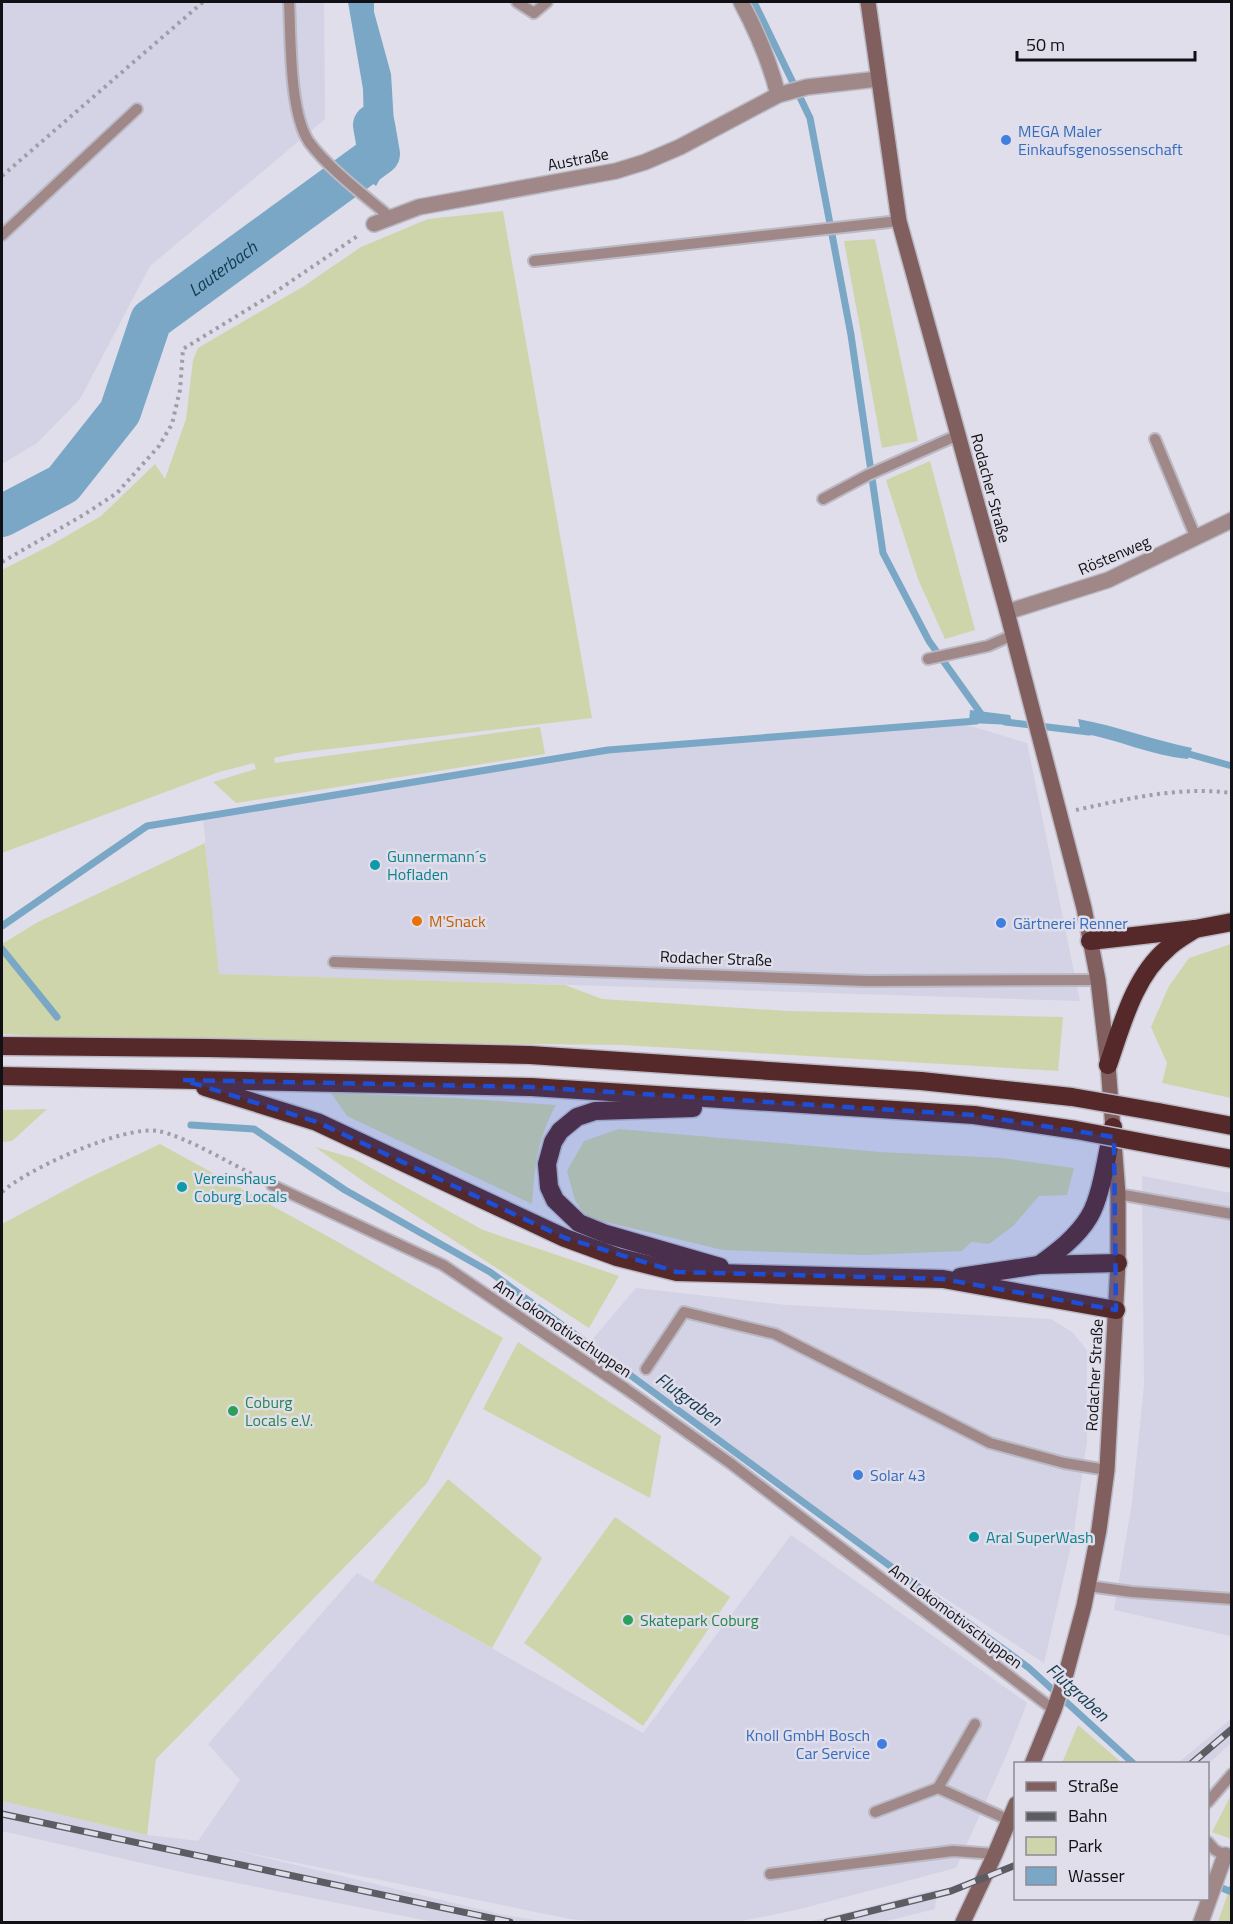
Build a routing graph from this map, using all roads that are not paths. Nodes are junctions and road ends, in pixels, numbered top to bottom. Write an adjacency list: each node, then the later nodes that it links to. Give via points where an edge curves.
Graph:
1 (289, 2): 9 (lane, via 292,73 298,116 308,140)
2 (517, 2): 3 (lane, via 534,13)
3 (547, 2)
4 (741, 2): 7 (street)
5 (868, 2): 6 (street, Rodacher Straße)
6 (878, 79): 7 (street, Austraße, via 807,87); 10 (street, Rodacher Straße)
7 (782, 94): 9 (street, Austraße, via 645,162 616,171 419,207)
8 (137, 109): 12 (lane)
9 (390, 217): 11 (street, Austraße)
10 (899, 221): 13 (lane); 14 (street, Rodacher Straße)
11 (374, 224)
12 (2, 235)
13 (534, 261)
14 (958, 435): 16 (lane, via 868,475); 19 (street, Rodacher Straße)
15 (1155, 439): 18 (lane)
16 (823, 500)
17 (1232, 520): 18 (street, Röstenweg)
18 (1197, 538): 19 (street, Röstenweg, via 1108,580)
19 (1007, 612): 20 (street, Rodacher Straße)
20 (1013, 635): 21 (lane, via 988,646); 24 (street, Rodacher Straße)
21 (928, 659)
22 (1232, 922): 23 (highway)
23 (1195, 929): 24 (highway); 28 (highway, via 1167,948 1148,970 1128,1006)
24 (1090, 941): 26 (street, Rodacher Straße)
25 (333, 962): 26 (lane, Rodacher Straße, via 867,981)
26 (1098, 980): 28 (street, Rodacher Straße)
27 (2, 1046): 32 (highway, bridge, via 530,1056 921,1081 1072,1097)
28 (1108, 1065): 33 (street, Rodacher Straße)
29 (2, 1076): 30 (highway)
30 (183, 1080): 31 (highway, via 531,1087); 40 (highway, via 317,1122 565,1238 617,1257 677,1272)
31 (791, 1104): 34 (highway, bridge, via 974,1115); 40 (highway, via 595,1111 577,1117 553,1142 547,1164 549,1187 555,1200 579,1223)
32 (1232, 1126)
33 (1113, 1127): 36 (street, Rodacher Straße); 39 (highway, via 1089,1216 1061,1249)
34 (1232, 1159)
35 (272, 1185): 47 (lane, Am Lokomotivschuppen, via 443,1265 729,1463)
36 (1118, 1194): 37 (lane); 38 (street, Rodacher Straße)
37 (1232, 1214)
38 (1118, 1263): 39 (highway); 42 (street, Rodacher Straße)
39 (1039, 1265): 41 (highway)
40 (743, 1274): 41 (highway)
41 (943, 1279): 42 (highway)
42 (1116, 1310): 44 (street, Rodacher Straße)
43 (646, 1369): 44 (lane, via 684,1312 775,1334 990,1443)
44 (1107, 1470): 45 (street, Rodacher Straße)
45 (1088, 1586): 46 (lane); 47 (street, Rodacher Straße)
46 (1232, 1599)
47 (1055, 1706): 49 (street, Rodacher Straße)
48 (975, 1724): 51 (lane)
49 (1033, 1762)
50 (1232, 1774): 52 (lane)
51 (938, 1788): 54 (lane); 55 (lane)
52 (1209, 1801)
53 (1014, 1809): 55 (street)
54 (875, 1812)
55 (1009, 1820): 57 (street)
56 (1209, 1843): 58 (lane)
57 (995, 1854): 59 (lane, via 952,1851); 62 (street)
58 (1228, 1856): 60 (street)
59 (770, 1874)
60 (1209, 1900)
61 (1209, 1900): 63 (street)
62 (963, 1923)
63 (1201, 1923)

